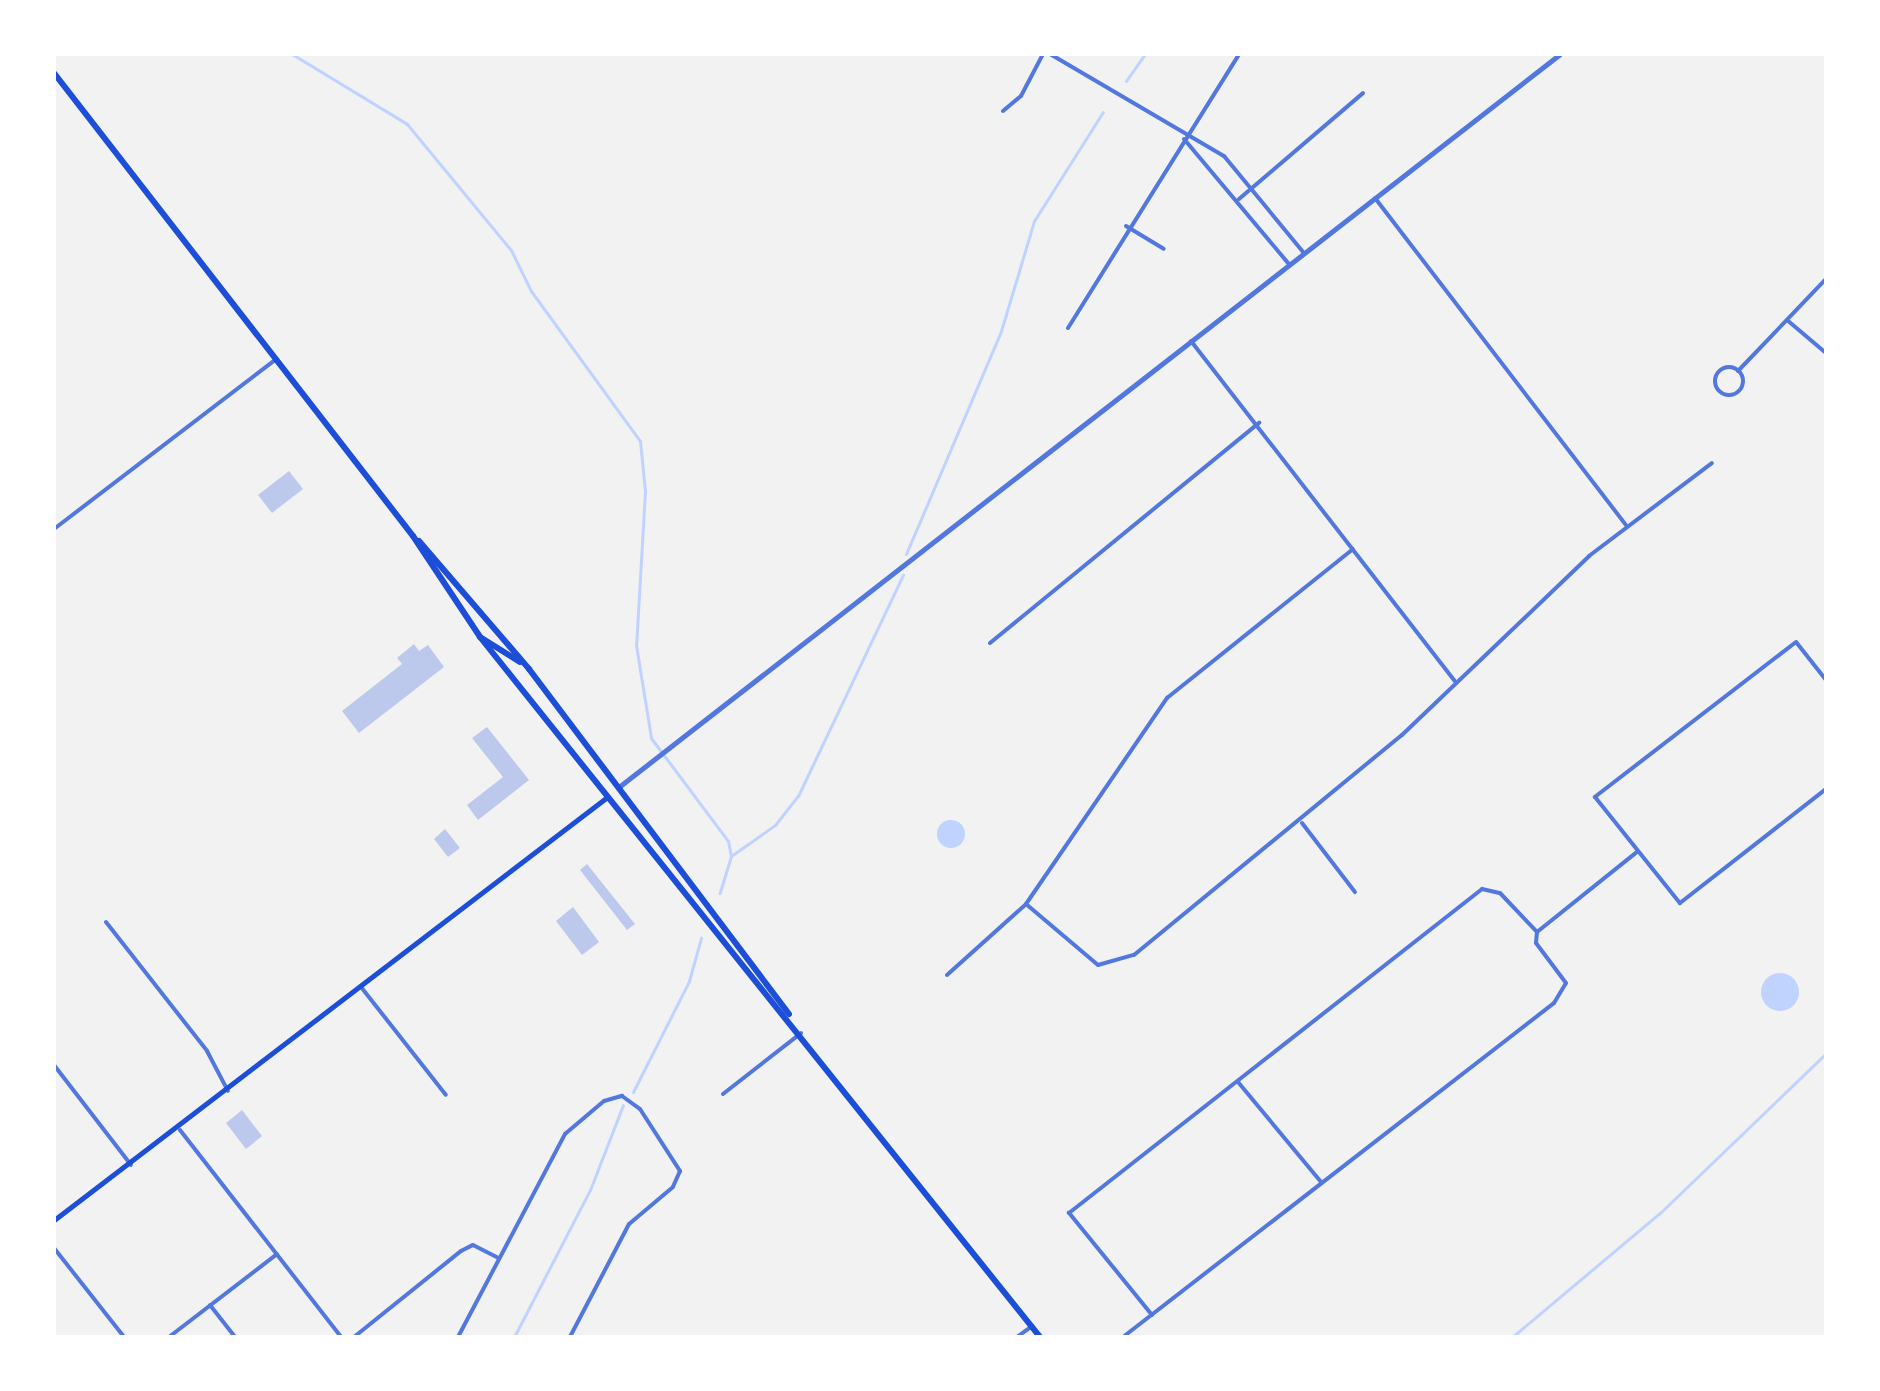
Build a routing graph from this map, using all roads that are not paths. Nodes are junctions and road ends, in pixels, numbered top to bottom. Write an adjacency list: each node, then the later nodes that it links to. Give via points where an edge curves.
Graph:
1 (1043, 54): 7 (street, via 1021,96)
2 (1050, 54): 8 (street)
3 (1239, 54): 8 (street)
4 (1560, 54): 10 (street)
5 (54, 73): 21 (main road)
6 (1363, 93): 9 (street)
7 (1003, 111)
8 (1184, 139): 9 (street, via 1205,142); 11 (street); 12 (street)
9 (1253, 188): 11 (street); 14 (street)
10 (1374, 196): 14 (street); 25 (street)
11 (1239, 199): 15 (street)
12 (1126, 226): 13 (street); 18 (street)
13 (1164, 249)
14 (1303, 252): 15 (street)
15 (1288, 263): 19 (street)
16 (1826, 279): 17 (street)
17 (1787, 320): 20 (street); 22 (street)
18 (1068, 328)
19 (1191, 341): 23 (street); 34 (street)
20 (1826, 353)
21 (277, 358): 26 (street); 27 (main road)
22 (1738, 371): 22 (street, via 1718,372 1719,391 1739,390)
23 (1259, 423): 28 (street); 30 (street)
24 (1712, 463): 25 (street)
25 (1626, 525): 33 (street)
26 (54, 529)
27 (413, 536): 29 (main road); 31 (main road)
28 (1353, 549): 33 (street); 40 (street, via 1167,698)
29 (480, 637): 31 (main road); 36 (main road)
30 (990, 643)
31 (529, 669): 34 (main road)
32 (1826, 680): 38 (street, via 1796,642 1595,797)
33 (1455, 681): 37 (street)
34 (620, 786): 36 (main road); 45 (main road)
35 (1826, 789): 38 (street, via 1680,903)
36 (607, 797): 44 (main road); 45 (main road)
37 (1302, 823): 39 (street); 40 (street, via 1110,967 1070,946)
38 (1638, 851): 42 (street)
39 (1355, 892)
40 (1026, 904): 43 (street)
41 (106, 922): 49 (street, via 207,1051)
42 (1537, 932): 48 (street, via 1500,893 1482,889); 54 (street, via 1536,943 1566,983 1554,1003)
43 (947, 975)
44 (361, 987): 49 (main road); 51 (street)
45 (796, 1026): 46 (main road)
46 (801, 1033): 50 (street); 61 (main road)
47 (54, 1065): 53 (street)
48 (1238, 1082): 54 (street); 60 (street, via 1069,1213)
49 (228, 1091): 52 (main road)
50 (723, 1094)
51 (446, 1095)
52 (180, 1130): 53 (main road); 57 (street)
53 (131, 1165): 55 (main road)
54 (1321, 1182): 60 (street)
55 (54, 1220)
56 (54, 1248): 62 (street)
57 (277, 1254): 59 (street); 65 (street)
58 (498, 1258): 66 (street, via 473,1245 461,1251); 67 (street); 68 (street, via 565,1134 604,1101 622,1096 640,1109 680,1171 673,1187 629,1224)
59 (210, 1305): 63 (street); 64 (street)
60 (1152, 1315): 71 (street)
61 (1032, 1326): 69 (street); 70 (main road)
62 (124, 1337)
63 (169, 1337)
64 (235, 1337)
65 (341, 1337)
66 (354, 1337)
67 (458, 1337)
68 (570, 1337)
69 (1017, 1337)
70 (1040, 1337)
71 (1123, 1337)

